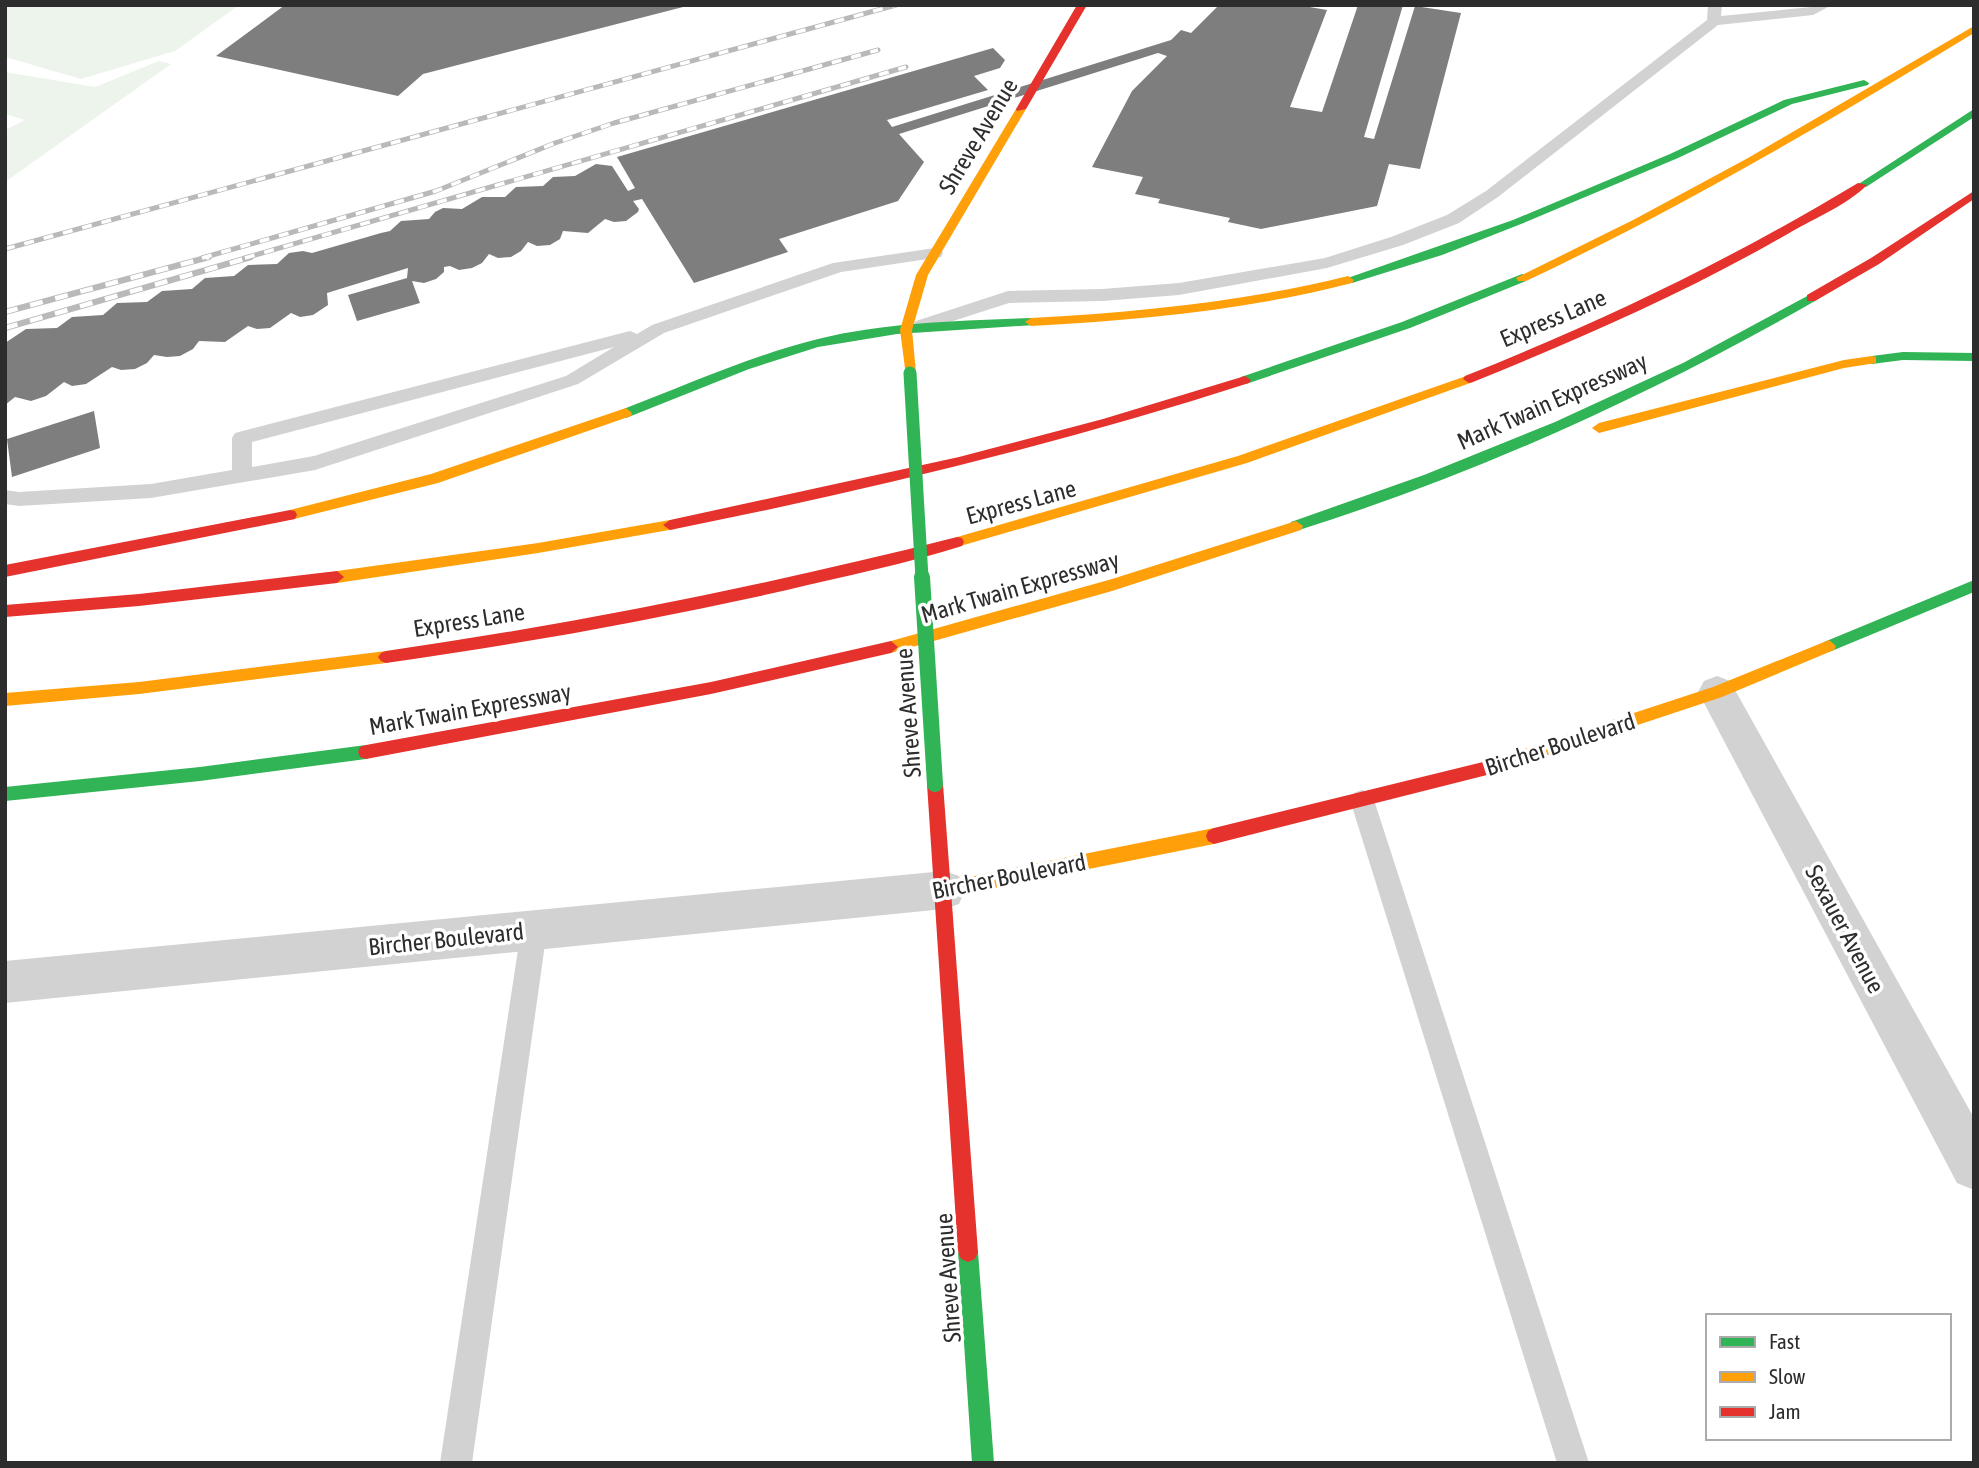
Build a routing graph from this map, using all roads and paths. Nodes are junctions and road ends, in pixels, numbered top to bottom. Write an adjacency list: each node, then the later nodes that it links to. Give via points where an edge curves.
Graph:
1 (1082, 5): 8 (main road, Shreve Avenue)
2 (1825, 5): 3 (lane, via 1813,11)
3 (1714, 13): 10 (lane, via 1492,194 1453,219 1397,241 1327,263 1179,289 1008,297)
4 (1974, 29): 5 (main road)
5 (1903, 73): 10 (main road, via 1791,101 1494,230 1356,279 1208,309); 17 (main road, via 1681,200 1518,279 1406,325 1155,409 957,463 609,536 279,586)
6 (1974, 112): 19 (main road, Express Lane, via 1764,244 1673,290 1459,382 1194,477 978,538 640,615 277,672)
7 (1974, 194): 12 (main road, Mark Twain Expressway, via 1810,302 1714,354)
8 (935, 253): 9 (lane, via 839,267); 10 (main road, Shreve Avenue, via 922,275)
9 (658, 329): 13 (lane, via 572,380 315,463); 13 (lane, via 242,438)
10 (906, 330): 15 (main road, via 836,339 792,351 429,480 170,541); 22 (main road, Shreve Avenue, bridge)
11 (1974, 357): 12 (main road, via 1903,356 1844,364)
12 (1488, 456): 20 (main road, Mark Twain Expressway, via 1356,507 1204,557 867,653 572,715 317,759)
13 (242, 475): 14 (lane, via 151,491)
14 (5, 497)
15 (5, 571)
16 (1974, 586): 18 (main road, Bircher Boulevard)
17 (5, 611)
18 (1717, 692): 21 (main road, Bircher Boulevard, via 1511,762); 25 (street, Sexauer Avenue)
19 (5, 700)
20 (5, 794)
21 (1362, 800): 22 (main road, Bircher Boulevard, via 1250,829); 28 (lane)
22 (944, 890): 23 (street, Bircher Boulevard); 27 (main road, Shreve Avenue)
23 (534, 930): 24 (street, Bircher Boulevard); 26 (lane)
24 (5, 982)
25 (1974, 1166)
26 (456, 1463)
27 (983, 1463)
28 (1573, 1463)

